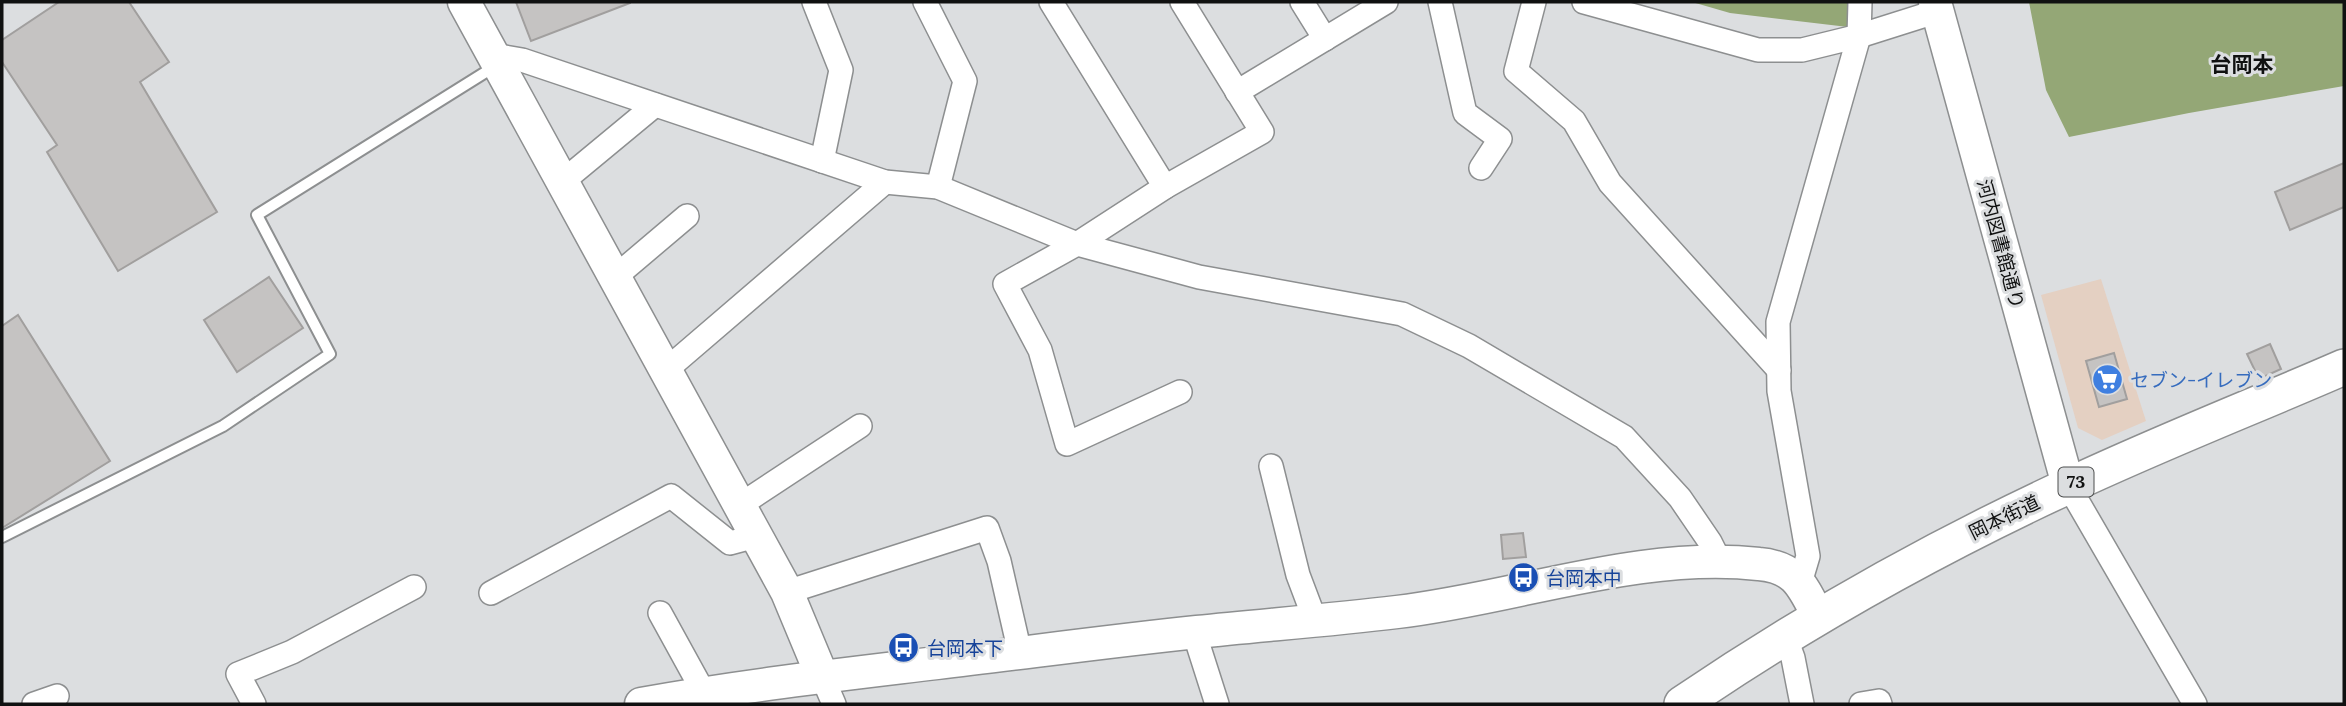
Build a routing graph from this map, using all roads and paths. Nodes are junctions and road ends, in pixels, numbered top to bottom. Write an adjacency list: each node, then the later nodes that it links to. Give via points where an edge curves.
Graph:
1 (464, 2): 15 (street)
2 (814, 2): 18 (street, via 841,70)
3 (925, 2): 22 (street, via 965,81)
4 (1051, 2): 23 (street)
5 (1182, 2): 16 (street)
6 (1302, 2): 14 (street)
7 (1386, 2): 14 (street)
8 (1440, 2): 19 (street, via 1465,113 1500,139)
9 (1534, 2): 29 (street, via 1516,71 1574,121 1610,183)
10 (1584, 2): 13 (street, via 1758,50 1801,50)
11 (1860, 2): 13 (street)
12 (1936, 6): 13 (street); 33 (street, 河内図書館通り)
13 (1859, 36): 29 (street, via 1778,322)
14 (1325, 39): 16 (street)
15 (495, 60): 17 (street, via 522,60); 20 (street); 36 (lane, via 257,215 330,354 223,426)
16 (1237, 92): 23 (street, via 1262,132)
17 (655, 105): 18 (street); 20 (street)
18 (822, 161): 21 (street)
19 (1481, 168)
20 (562, 182): 26 (street)
21 (886, 182): 22 (street); 28 (street)
22 (938, 187): 25 (street)
23 (1165, 187): 25 (street)
24 (687, 216): 26 (street)
25 (1077, 244): 30 (street, via 1005,284 1040,350 1067,444); 37 (street, via 1199,277 1402,314 1469,346 1624,437 1680,498)
26 (615, 277): 28 (street)
27 (2344, 367): 33 (main road, 岡本街道 / 73)
28 (666, 370): 34 (street)
29 (1779, 370): 38 (street, via 1808,556)
30 (1180, 392)
31 (860, 426): 34 (street)
32 (1271, 466): 44 (street, via 1298,575)
33 (2068, 485): 43 (main road, 岡本街道 / 73); 59 (street)
34 (740, 506): 35 (street)
35 (756, 536): 40 (street); 41 (street, via 730,543 671,496)
36 (2, 537)
37 (1720, 562): 38 (street, via 1773,566); 44 (street, via 1644,566 1474,601)
38 (1801, 583): 43 (street)
39 (414, 587): 52 (street, via 292,652 238,674)
40 (787, 592): 47 (street, via 987,528); 48 (street)
41 (491, 593)
42 (660, 613): 50 (street)
43 (1818, 617): 46 (main road, 岡本街道 / 73)
44 (1315, 620): 45 (street)
45 (1194, 632): 47 (street); 54 (street)
46 (1785, 636): 55 (main road, 岡本街道 / 73); 56 (street)
47 (1020, 653): 48 (street)
48 (828, 690): 50 (street)
49 (57, 696): 51 (street)
50 (705, 699): 53 (street)
51 (34, 704)
52 (254, 704)
53 (648, 704)
54 (1217, 704)
55 (1682, 704)
56 (1802, 704)
57 (1861, 704): 58 (street)
58 (1880, 704)
59 (2195, 704)

